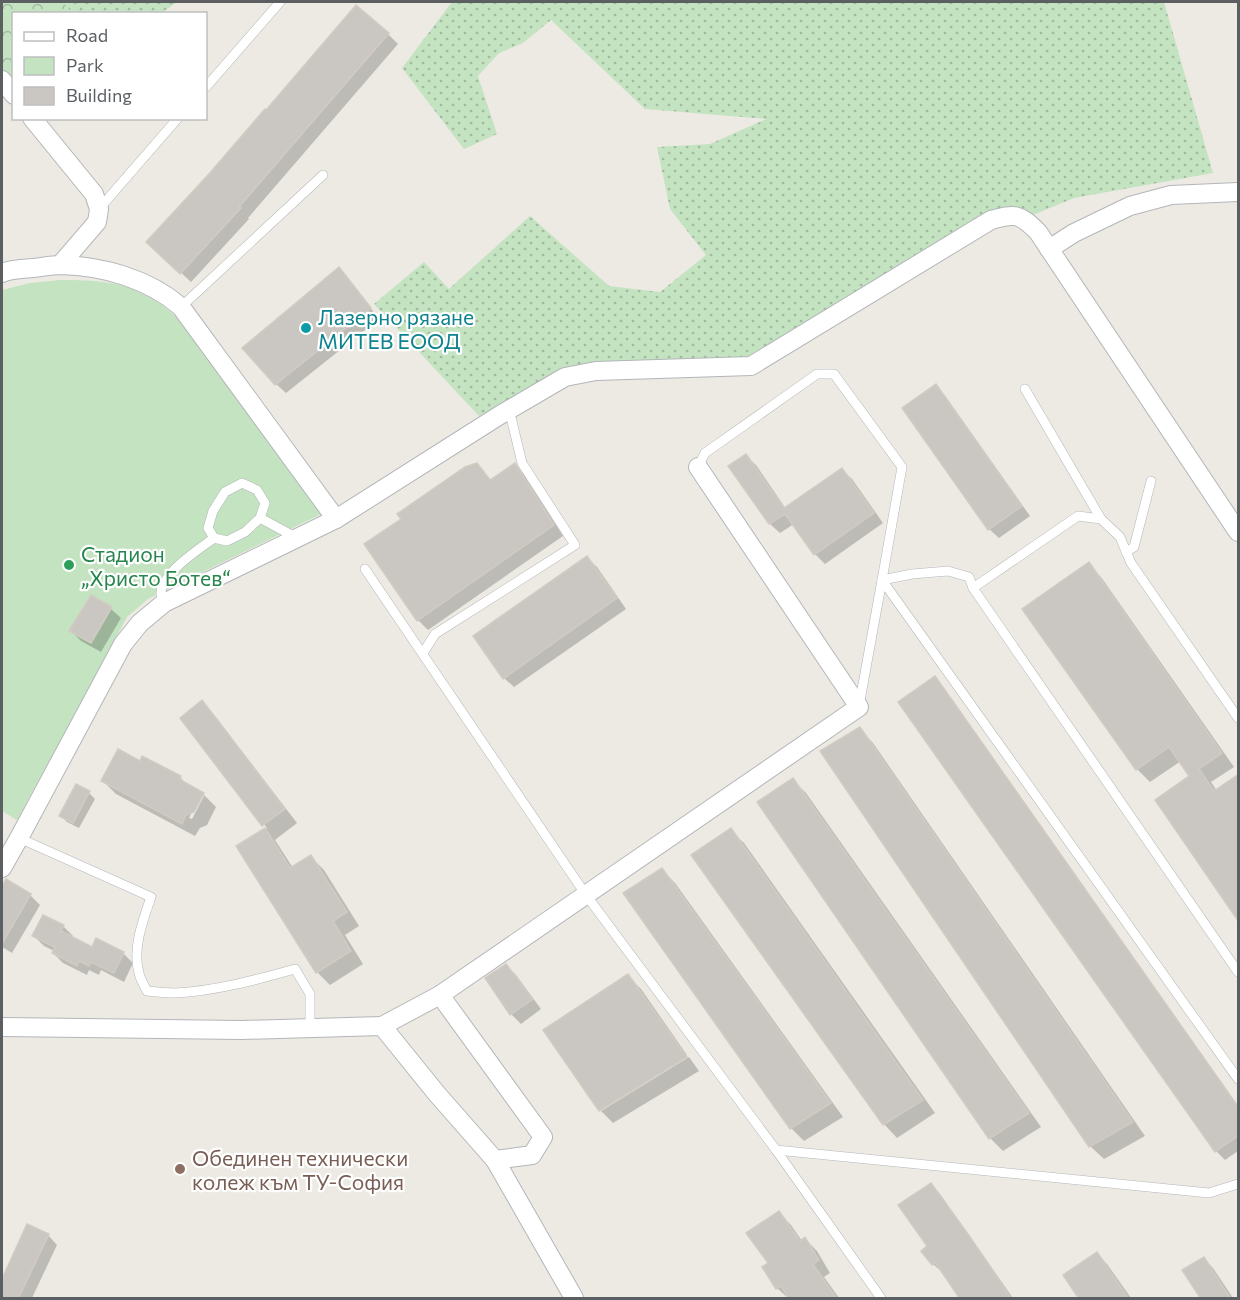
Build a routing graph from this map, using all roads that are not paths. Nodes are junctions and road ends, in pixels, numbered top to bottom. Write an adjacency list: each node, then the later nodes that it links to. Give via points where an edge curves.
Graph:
1 (280, 2): 3 (lane)
2 (2, 80): 4 (street)
3 (207, 86)
4 (12, 92)
5 (34, 120): 9 (street, via 94,194)
6 (176, 120): 9 (lane)
7 (322, 175): 13 (lane)
8 (1239, 192): 10 (street, via 1171,195 1130,206 1074,232)
9 (99, 209): 11 (street, via 97,222)
10 (1049, 249): 15 (street, via 1025,219 1008,215 991,220 751,366 596,371 565,377); 21 (street)
11 (60, 265): 12 (street); 13 (street, via 106,270 132,278)
12 (2, 273)
13 (181, 307): 19 (street)
14 (1025, 389): 20 (lane)
15 (509, 409): 19 (street); 29 (lane, via 522,464 575,545 435,634)
16 (698, 467): 26 (lane, via 705,453 817,374 834,374 902,467); 30 (street)
17 (1151, 481): 24 (lane, via 1134,547)
18 (260, 518): 22 (lane); 23 (lane, via 227,541); 23 (lane, via 266,503 257,490 242,483 225,492 213,511 208,528)
19 (336, 519): 22 (street)
20 (1101, 519): 24 (lane, via 1120,537); 27 (lane, via 1078,516)
21 (1239, 532)
22 (297, 537): 28 (street)
23 (214, 538): 28 (lane, via 166,578 160,593)
24 (1126, 552): 31 (lane)
25 (365, 569): 29 (lane)
26 (882, 580): 27 (lane, via 948,571 969,577); 30 (lane); 40 (lane)
27 (973, 588): 35 (lane)
28 (164, 603): 32 (street, via 123,644)
29 (423, 653): 34 (lane)
30 (859, 707): 34 (street)
31 (1239, 718)
32 (19, 838): 33 (street); 39 (lane, via 151,897 137,948 139,973 147,991 174,993 221,987 295,969 310,994)
33 (2, 868)
34 (586, 895): 36 (street); 41 (lane)
35 (1239, 972)
36 (440, 995): 37 (street); 42 (street, via 543,1137 532,1155)
37 (382, 1026): 39 (street); 42 (street)
38 (2, 1027): 39 (street)
39 (310, 1028)
40 (1239, 1079)
41 (776, 1150): 43 (lane, via 1209,1193); 45 (lane)
42 (495, 1160): 44 (street)
43 (1239, 1184)
44 (574, 1299)
45 (881, 1299)

